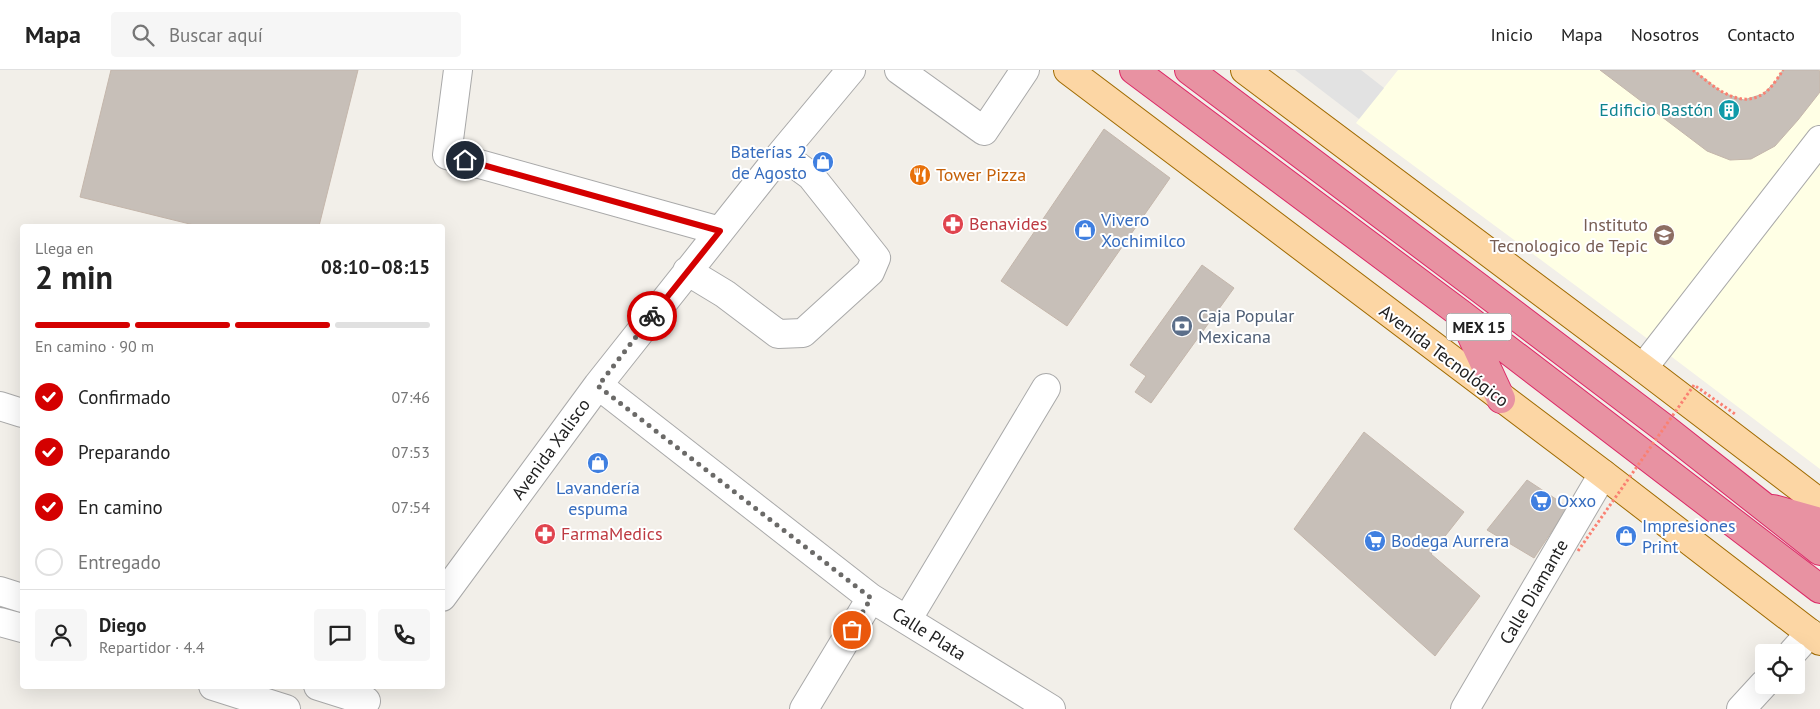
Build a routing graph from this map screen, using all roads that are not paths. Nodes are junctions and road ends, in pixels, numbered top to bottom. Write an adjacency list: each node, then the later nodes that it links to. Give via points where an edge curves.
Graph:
1 (458, 70): 11 (street, via 447,155)
2 (852, 70): 10 (street, Avenida Xalisco)
3 (899, 70): 4 (street, via 984,131)
4 (1025, 70)
5 (1068, 70): 17 (main road, Avenida Tecnológico)
6 (1134, 70): 13 (highway, MEX 15)
7 (1189, 70): 22 (highway, MEX 15, via 1664,428)
8 (1245, 70): 14 (main road)
9 (1820, 140): 14 (street)
10 (781, 154): 11 (street, Avenida Xalisco); 12 (street, via 811,176 876,258 870,272 804,333 778,334 725,294)
11 (720, 231): 12 (street, Avenida Xalisco)
12 (687, 271): 15 (street, Avenida Xalisco)
13 (1461, 314): 17 (highway); 25 (highway, MEX 15)
14 (1644, 368): 21 (main road)
15 (598, 386): 27 (street, Avenida Xalisco); 29 (street, Calle Plata)
16 (1046, 388): 30 (street)
17 (1501, 399): 20 (main road, Avenida Tecnológico)
18 (0, 406): 19 (street)
19 (20, 412)
20 (1602, 474): 33 (main road, Avenida Tecnológico); 41 (street, Calle Diamante)
21 (1820, 503)
22 (1762, 506): 23 (highway); 24 (highway, MEX 15)
23 (1820, 522)
24 (1820, 551)
25 (1820, 589)
26 (0, 591): 28 (street)
27 (445, 594)
28 (20, 597)
29 (871, 598): 30 (street, Calle Plata); 40 (street)
30 (907, 620): 38 (street, Calle Plata)
31 (0, 622): 32 (street)
32 (20, 627)
33 (1808, 642)
34 (223, 689): 39 (street)
35 (330, 689): 37 (street)
36 (1755, 694): 42 (street)
37 (368, 699)
38 (1041, 706)
39 (286, 709)
40 (804, 709)
41 (1464, 709)
42 (1742, 709)

